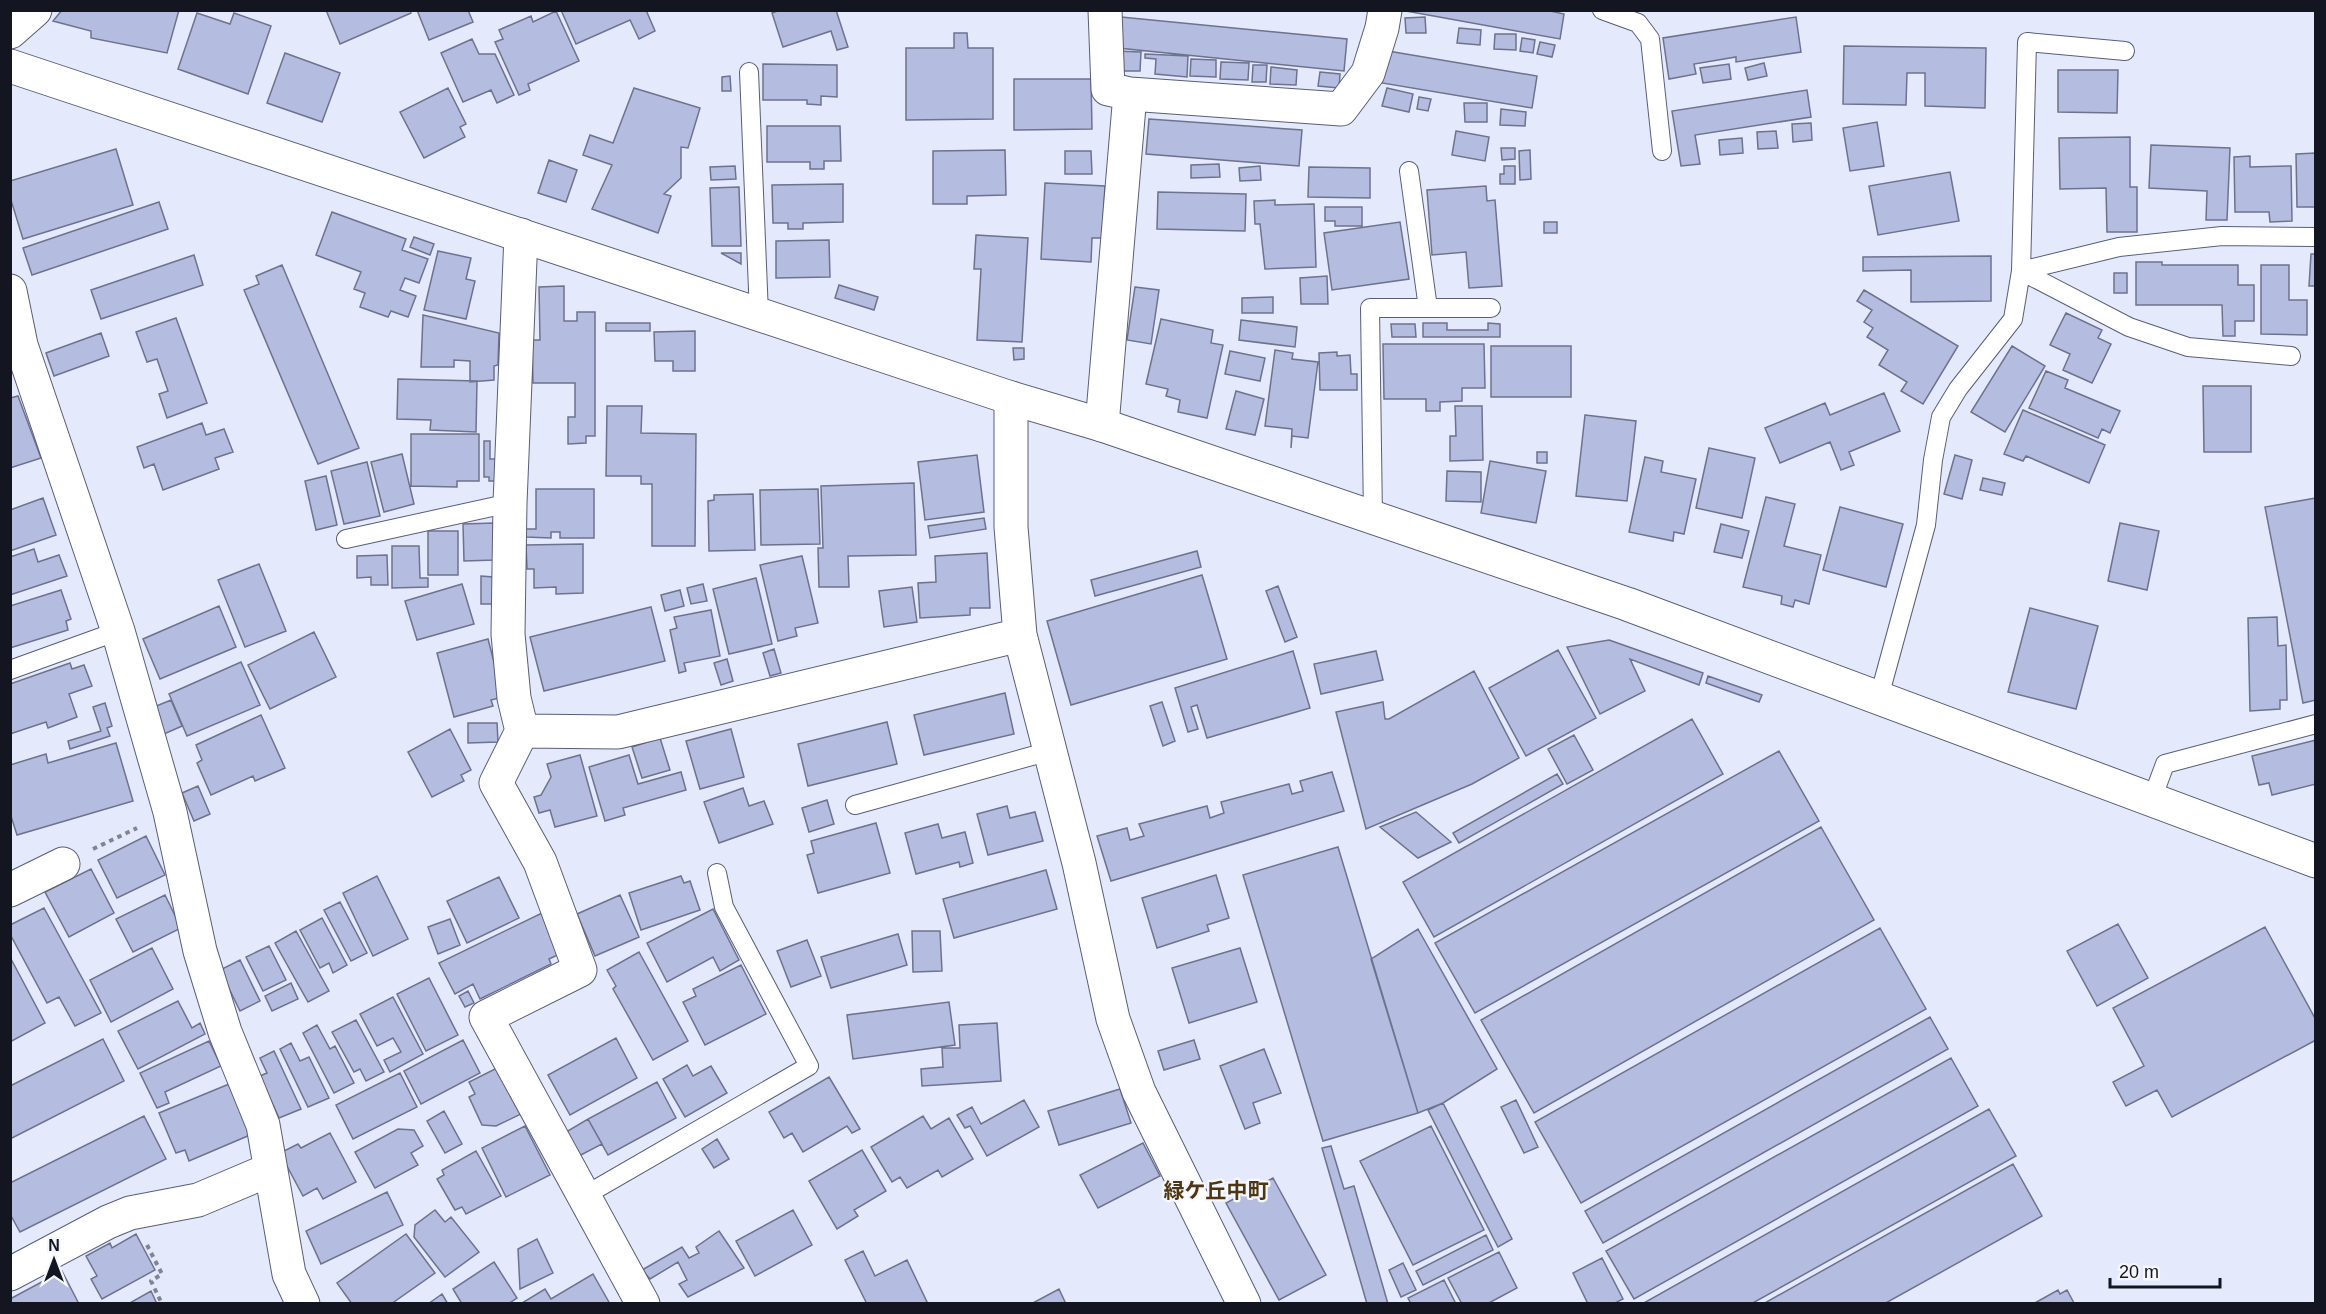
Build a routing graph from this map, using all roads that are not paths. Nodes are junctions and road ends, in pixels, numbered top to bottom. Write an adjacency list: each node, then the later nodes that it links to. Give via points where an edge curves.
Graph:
1 (35, 10): 5 (street)
2 (1105, 10): 9 (street, via 1108,90)
3 (1385, 10): 9 (street, via 1368,73 1341,110)
4 (1602, 10): 10 (lane, via 1638,23 1650,39)
5 (10, 32)
6 (2125, 51): 14 (lane, via 2027,42)
7 (10, 66): 12 (street)
8 (749, 72): 18 (lane)
9 (1130, 94): 21 (street)
10 (1662, 151)
11 (1409, 171): 16 (lane)
12 (521, 235): 18 (street); 22 (street)
13 (2316, 237): 14 (lane, via 2222,236 2119,247)
14 (2021, 271): 19 (lane, via 2129,327 2188,346); 28 (lane, via 2013,319 1941,417 1926,525)
15 (10, 291): 25 (street, via 21,345)
16 (1428, 308): 17 (lane); 23 (lane, via 1370,308)
17 (1491, 308)
18 (759, 314): 20 (street)
19 (2291, 356)
20 (1011, 398): 21 (street); 26 (street, via 1011,527)
21 (1102, 425): 23 (street)
22 (510, 503): 24 (lane); 30 (street, via 508,634 514,698)
23 (1373, 517): 28 (street, via 1627,604)
24 (346, 539)
25 (118, 631): 27 (lane); 38 (street, via 170,812 201,951 225,1032 263,1125)
26 (1020, 635): 30 (street, via 618,732); 31 (street)
27 (10, 670)
28 (1879, 697): 32 (street)
29 (2316, 724): 32 (lane, via 2165,764)
30 (522, 731): 39 (street, via 496,783 540,862 580,969 486,1017)
31 (1050, 751): 33 (lane); 43 (street, via 1080,863 1113,1018 1135,1082)
32 (2152, 799): 34 (street)
33 (855, 805)
34 (2316, 861)
35 (63, 864): 37 (street)
36 (717, 873): 39 (lane, via 724,907 809,1066)
37 (10, 890)
38 (269, 1170): 40 (street, via 198,1200 130,1213); 41 (street, via 289,1274)
39 (584, 1196): 42 (street)
40 (10, 1274)
41 (303, 1304)
42 (643, 1304)
43 (1244, 1304)

